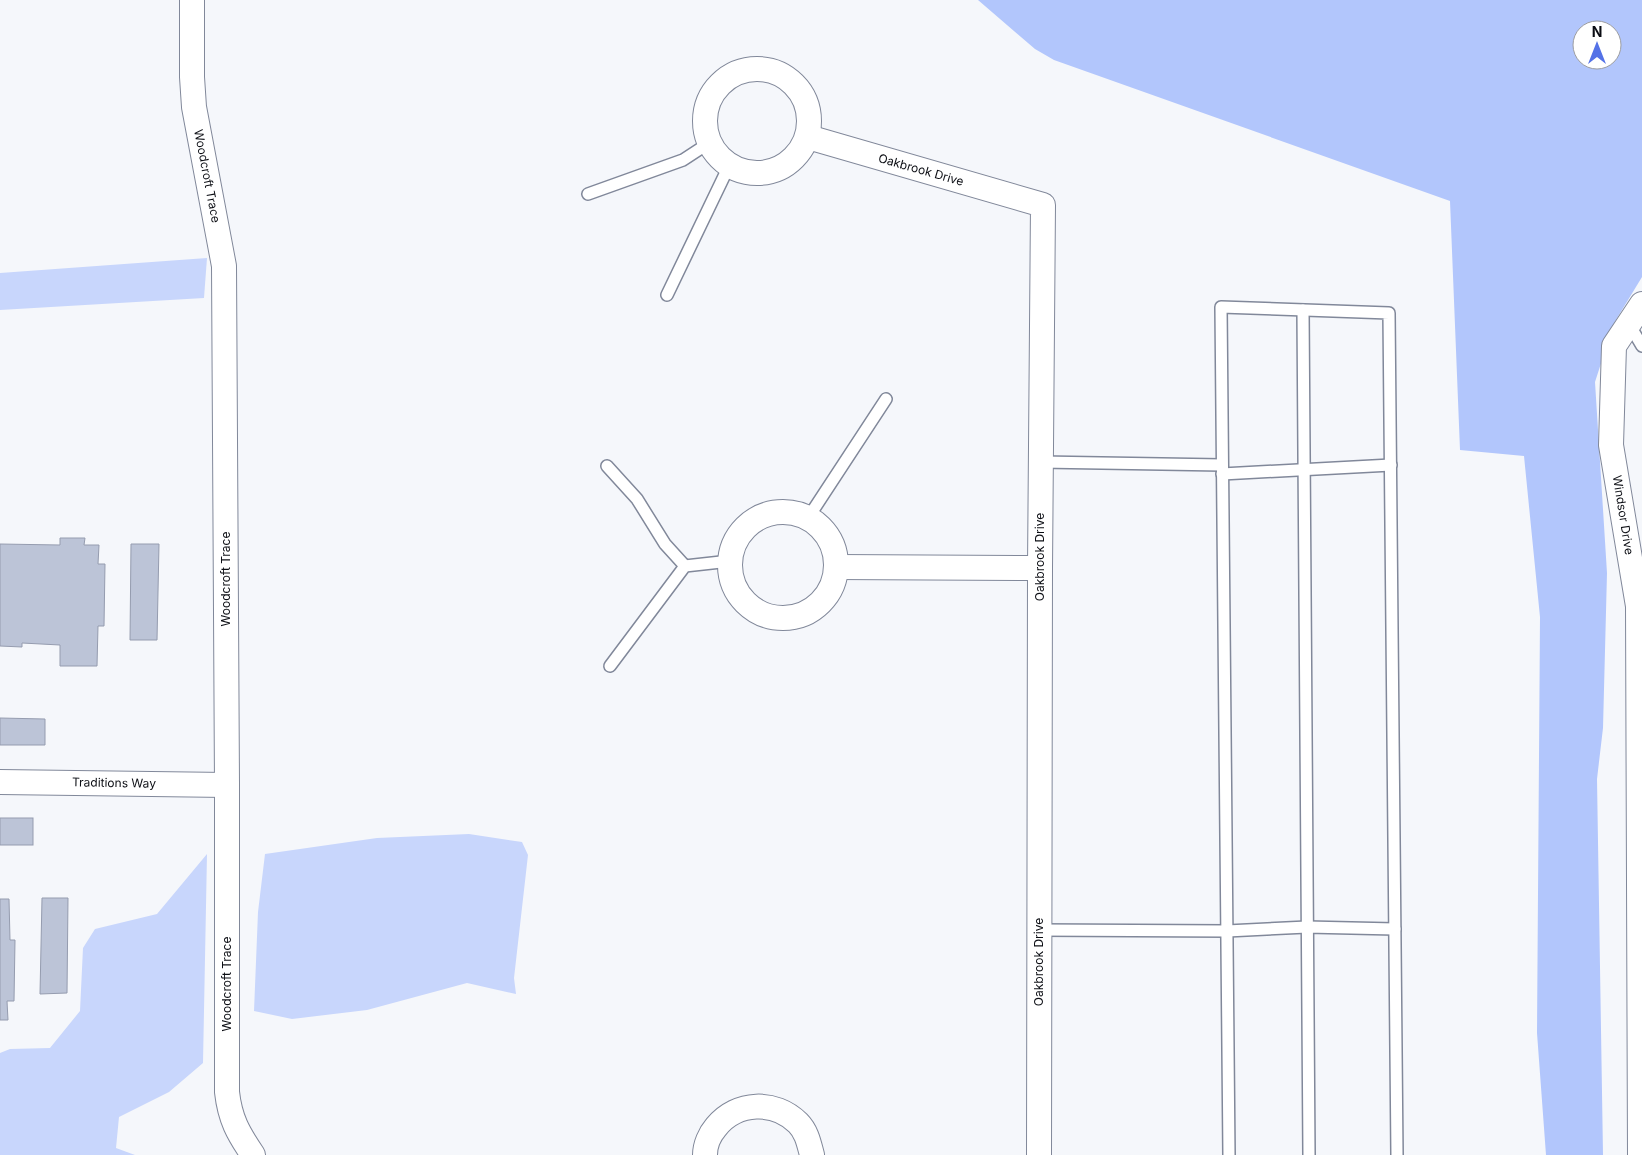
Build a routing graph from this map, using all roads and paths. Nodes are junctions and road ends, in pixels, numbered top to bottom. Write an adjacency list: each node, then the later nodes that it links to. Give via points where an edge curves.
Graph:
1 (192, 0): 24 (street, Woodcroft Trace, via 194,107 224,266)
2 (808, 137): 3 (street, via 807,103 799,88 770,70 753,68 722,81 712,94 705,110 704,127); 4 (street, via 789,163 775,170 744,172); 12 (street, Oakbrook Drive, via 1043,205)
3 (709, 143): 4 (street); 5 (lane, via 683,160)
4 (729, 166): 6 (lane)
5 (588, 194)
6 (667, 295)
7 (1642, 304): 9 (street, Windsor Drive)
8 (1303, 310): 13 (lane, via 1389,312); 15 (lane, via 1221,307); 16 (lane)
9 (1628, 324): 10 (lane); 36 (street, Windsor Drive, via 1614,346 1611,445 1638,606)
10 (1642, 346)
11 (886, 400): 17 (lane)
12 (1041, 462): 15 (lane); 21 (street, Oakbrook Drive)
13 (1392, 464): 16 (lane); 26 (lane)
14 (607, 466): 19 (lane, via 637,499 664,544)
15 (1222, 470): 16 (lane); 28 (lane)
16 (1304, 470): 25 (lane)
17 (808, 518): 18 (street, via 791,513 773,513 757,519 743,530 734,544); 20 (street, via 829,538)
18 (730, 562): 19 (lane); 20 (street, via 731,578 749,606 764,615 780,618 797,616 812,609 833,583)
19 (685, 566): 22 (lane)
20 (836, 567): 21 (street)
21 (1040, 568): 27 (street, Oakbrook Drive)
22 (610, 666)
23 (0, 782): 24 (street, Traditions Way)
24 (228, 785): 29 (street, Woodcroft Trace, via 227,1092 235,1127)
25 (1307, 927): 26 (lane); 28 (lane); 34 (lane)
26 (1394, 929): 35 (lane)
27 (1040, 930): 28 (lane); 32 (street, Oakbrook Drive)
28 (1227, 931): 33 (lane)
29 (253, 1155)
30 (705, 1155): 31 (street, via 712,1133 722,1119 753,1106 770,1107 786,1113 799,1124)
31 (812, 1155)
32 (1039, 1155)
33 (1229, 1155)
34 (1309, 1155)
35 (1397, 1155)
36 (1640, 1155)

